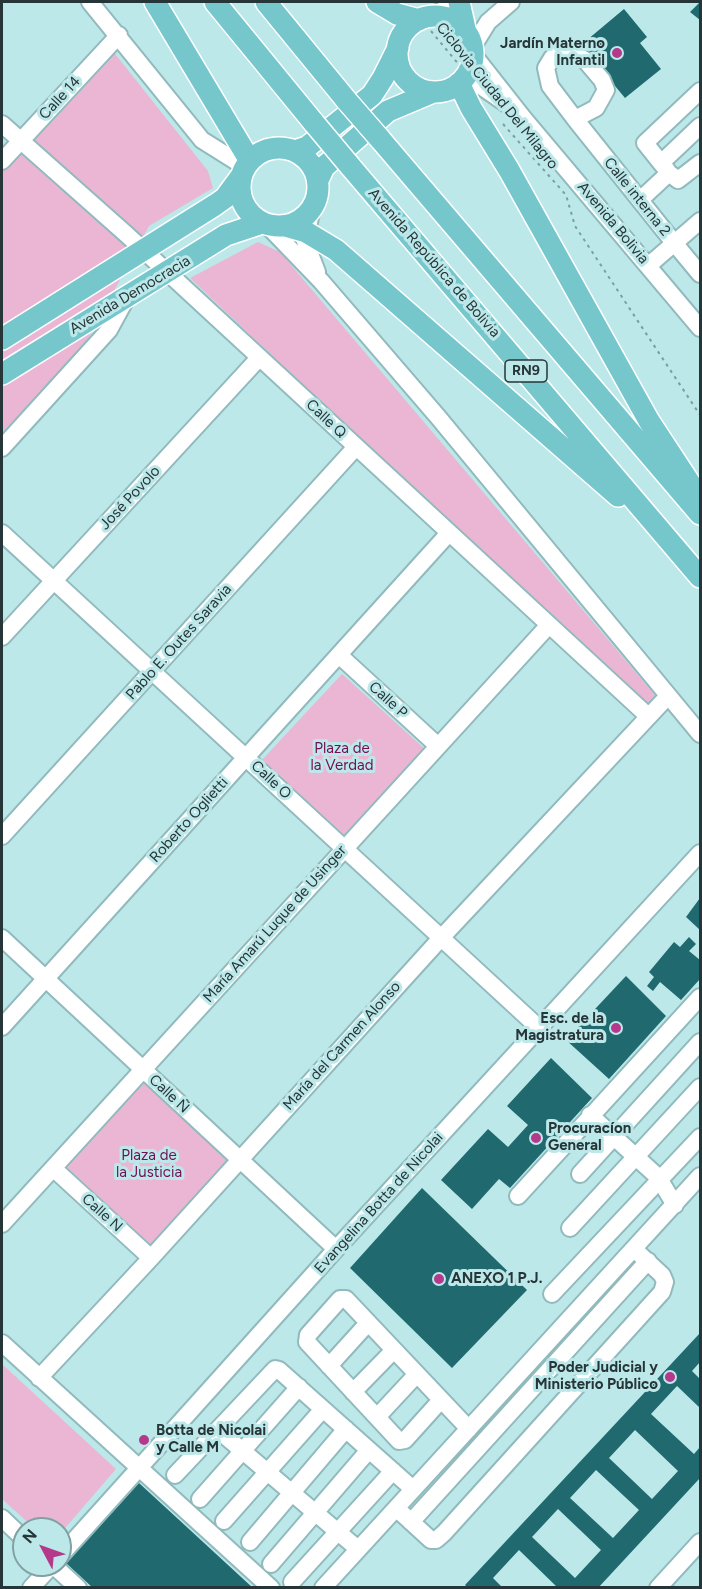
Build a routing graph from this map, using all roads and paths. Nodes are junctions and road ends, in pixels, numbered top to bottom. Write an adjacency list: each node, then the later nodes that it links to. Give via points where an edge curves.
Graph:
1 (90, 2): 9 (street)
2 (155, 2): 24 (main road)
3 (215, 2): 50 (main road, Avenida República de Bolivia / RN9, bridge)
4 (266, 2): 47 (main road, RN9, bridge)
5 (377, 2): 8 (main road, via 397,15)
6 (457, 2): 8 (street); 10 (main road)
7 (511, 2): 10 (street)
8 (426, 14): 10 (main road, via 451,20); 11 (main road, via 405,31); 12 (path, Ciclovia Ciudad Del Milagro, via 427,26)
9 (120, 35): 20 (street, Calle 14); 24 (street, via 202,140)
10 (470, 44): 12 (main road); 16 (street, Avenida Bolivia)
11 (398, 48): 14 (main road, via 397,58 404,77 412,85); 21 (main road, via 372,95 307,147)
12 (462, 79): 14 (main road, via 442,92); 16 (street, Avenida Bolivia, via 492,93); 46 (main road, via 471,108 649,421)
13 (700, 91): 25 (street, via 645,143)
14 (433, 92): 26 (main road, via 388,111 324,167)
15 (575, 119): 27 (street, Calle interna 2)
16 (524, 120): 34 (street, Avenida Bolivia)
17 (501, 122): 43 (path, Ciclovia Ciudad Del Milagro, via 566,195 575,226)
18 (2, 124): 20 (street, Calle Q)
19 (700, 126): 25 (street)
20 (20, 141): 22 (street, Calle 14); 33 (street, Calle Q)
21 (295, 151): 24 (main road, via 271,149); 26 (main road, via 310,163)
22 (2, 161)
23 (700, 163): 25 (street, via 678,180)
24 (246, 168): 30 (main road, via 240,186 245,208); 33 (main road, Avenida Democracia, via 225,198)
25 (665, 168): 27 (street)
26 (318, 180): 28 (main road)
27 (640, 200): 32 (street, Calle interna 2)
28 (312, 208): 30 (main road, via 296,223); 31 (street)
29 (700, 221): 32 (street)
30 (271, 224): 31 (main road); 35 (main road, Avenida Democracia, via 226,235); 37 (street)
31 (306, 232): 37 (street, via 307,250); 50 (main road, via 336,250 611,489)
32 (674, 243): 34 (street); 36 (street, Calle interna 2)
33 (142, 249): 35 (street, Calle Q); 40 (main road, Avenida Democracia)
34 (649, 265): 39 (street, Avenida Bolivia)
35 (168, 272): 38 (main road, Avenida Democracia); 41 (street, Calle Q)
36 (700, 274)
37 (321, 281): 57 (street)
38 (129, 294): 42 (main road, Avenida Democracia); 45 (street, via 109,330)
39 (700, 328)
40 (2, 339)
41 (259, 358): 44 (street, Calle Q); 52 (street, José Povolo)
42 (2, 374)
43 (700, 414)
44 (356, 447): 49 (street, Calle Q); 56 (street, Pablo E. Outes Saravia)
45 (2, 448)
46 (700, 498)
47 (700, 514)
48 (2, 533): 52 (street, Calle O)
49 (449, 533): 53 (street, Calle Q); 55 (street, Roberto Oglietti)
50 (685, 560): 51 (main road, Avenida República de Bolivia / RN9)
51 (700, 577)
52 (54, 580): 54 (street, José Povolo); 56 (street, Calle O)
53 (549, 625): 58 (street, Calle Q); 60 (street, María Amarú Luque de Usinger)
54 (2, 637)
55 (339, 655): 60 (street, Calle P); 61 (street, Roberto Oglietti)
56 (152, 671): 61 (street, Calle O); 62 (street, Pablo E. Outes Saravia)
57 (668, 696): 58 (street, María del Carmen Alonso); 59 (street)
58 (648, 716): 66 (street, María del Carmen Alonso)
59 (700, 734)
60 (438, 746): 63 (street, María Amarú Luque de Usinger)
61 (246, 757): 63 (street, Calle O); 67 (street, Roberto Oglietti)
62 (2, 836)
63 (344, 848): 66 (street, Calle O); 73 (street, María Amarú Luque de Usinger)
64 (700, 853): 71 (street, Evangelina Botta de Nicolai)
65 (2, 938): 67 (street, Calle Ñ)
66 (441, 938): 71 (street, Calle O); 79 (street, María del Carmen Alonso)
67 (45, 979): 69 (street, Roberto Oglietti); 73 (street, Calle Ñ)
68 (700, 997): 70 (street)
69 (2, 1027)
70 (673, 1027): 72 (street); 75 (street)
71 (539, 1028): 88 (street, Evangelina Botta de Nicolai)
72 (699, 1047): 76 (street)
73 (142, 1069): 79 (street, Calle Ñ); 80 (street, María Amarú Luque de Usinger)
74 (700, 1087): 78 (street)
75 (590, 1115): 76 (street); 84 (street)
76 (614, 1137): 78 (street); 81 (street)
77 (700, 1137): 83 (street)
78 (636, 1156): 83 (street); 87 (street)
79 (239, 1159): 88 (street, Calle Ñ); 90 (street, María del Carmen Alonso)
80 (53, 1168): 86 (street, María Amarú Luque de Usinger); 90 (street, Calle N)
81 (580, 1174)
82 (700, 1176): 85 (street)
83 (660, 1181): 85 (street); 92 (street)
84 (518, 1196)
85 (675, 1205): 89 (street)
86 (2, 1224)
87 (570, 1228)
88 (336, 1249): 109 (street, Evangelina Botta de Nicolai)
89 (634, 1249): 91 (street); 105 (street)
90 (151, 1258): 98 (street, María del Carmen Alonso)
91 (648, 1261): 119 (street); 119 (street, via 663,1275 662,1292 467,1508 436,1540)
92 (552, 1294)
93 (368, 1323): 95 (street); 96 (street); 96 (street, via 346,1299 340,1299 308,1335 308,1342)
94 (2, 1343): 98 (street)
95 (394, 1350): 97 (street); 100 (street)
96 (329, 1366): 100 (street)
97 (417, 1374): 101 (street); 103 (street)
98 (39, 1378): 109 (street)
99 (299, 1387): 102 (street); 106 (street, via 275,1369); 108 (street)
100 (353, 1392): 103 (street)
101 (441, 1400): 103 (street, via 405,1440 399,1441); 105 (street)
102 (323, 1408): 104 (street); 111 (street)
103 (377, 1417)
104 (346, 1429): 107 (street); 114 (street)
105 (469, 1429): 113 (street)
106 (218, 1430): 108 (street); 112 (street)
107 (369, 1450): 110 (street); 117 (street)
108 (242, 1451): 111 (street); 115 (street)
109 (139, 1469): 122 (street, Evangelina Botta de Nicolai); 129 (street)
110 (393, 1471): 113 (street); 120 (street)
111 (267, 1472): 114 (street); 118 (street)
112 (175, 1475)
113 (413, 1489): 116 (street)
114 (292, 1493): 117 (street); 121 (street)
115 (200, 1499)
116 (396, 1508): 119 (street); 123 (street)
117 (316, 1513): 120 (street); 125 (street)
118 (225, 1521)
119 (411, 1522)
120 (338, 1531): 123 (street); 127 (street)
121 (250, 1542)
122 (72, 1543)
123 (358, 1549): 130 (street)
124 (697, 1552): 131 (street)
125 (271, 1564)
126 (67, 1577): 128 (street)
127 (291, 1582)
128 (78, 1587)
129 (271, 1587)
130 (323, 1587)
131 (658, 1587)

